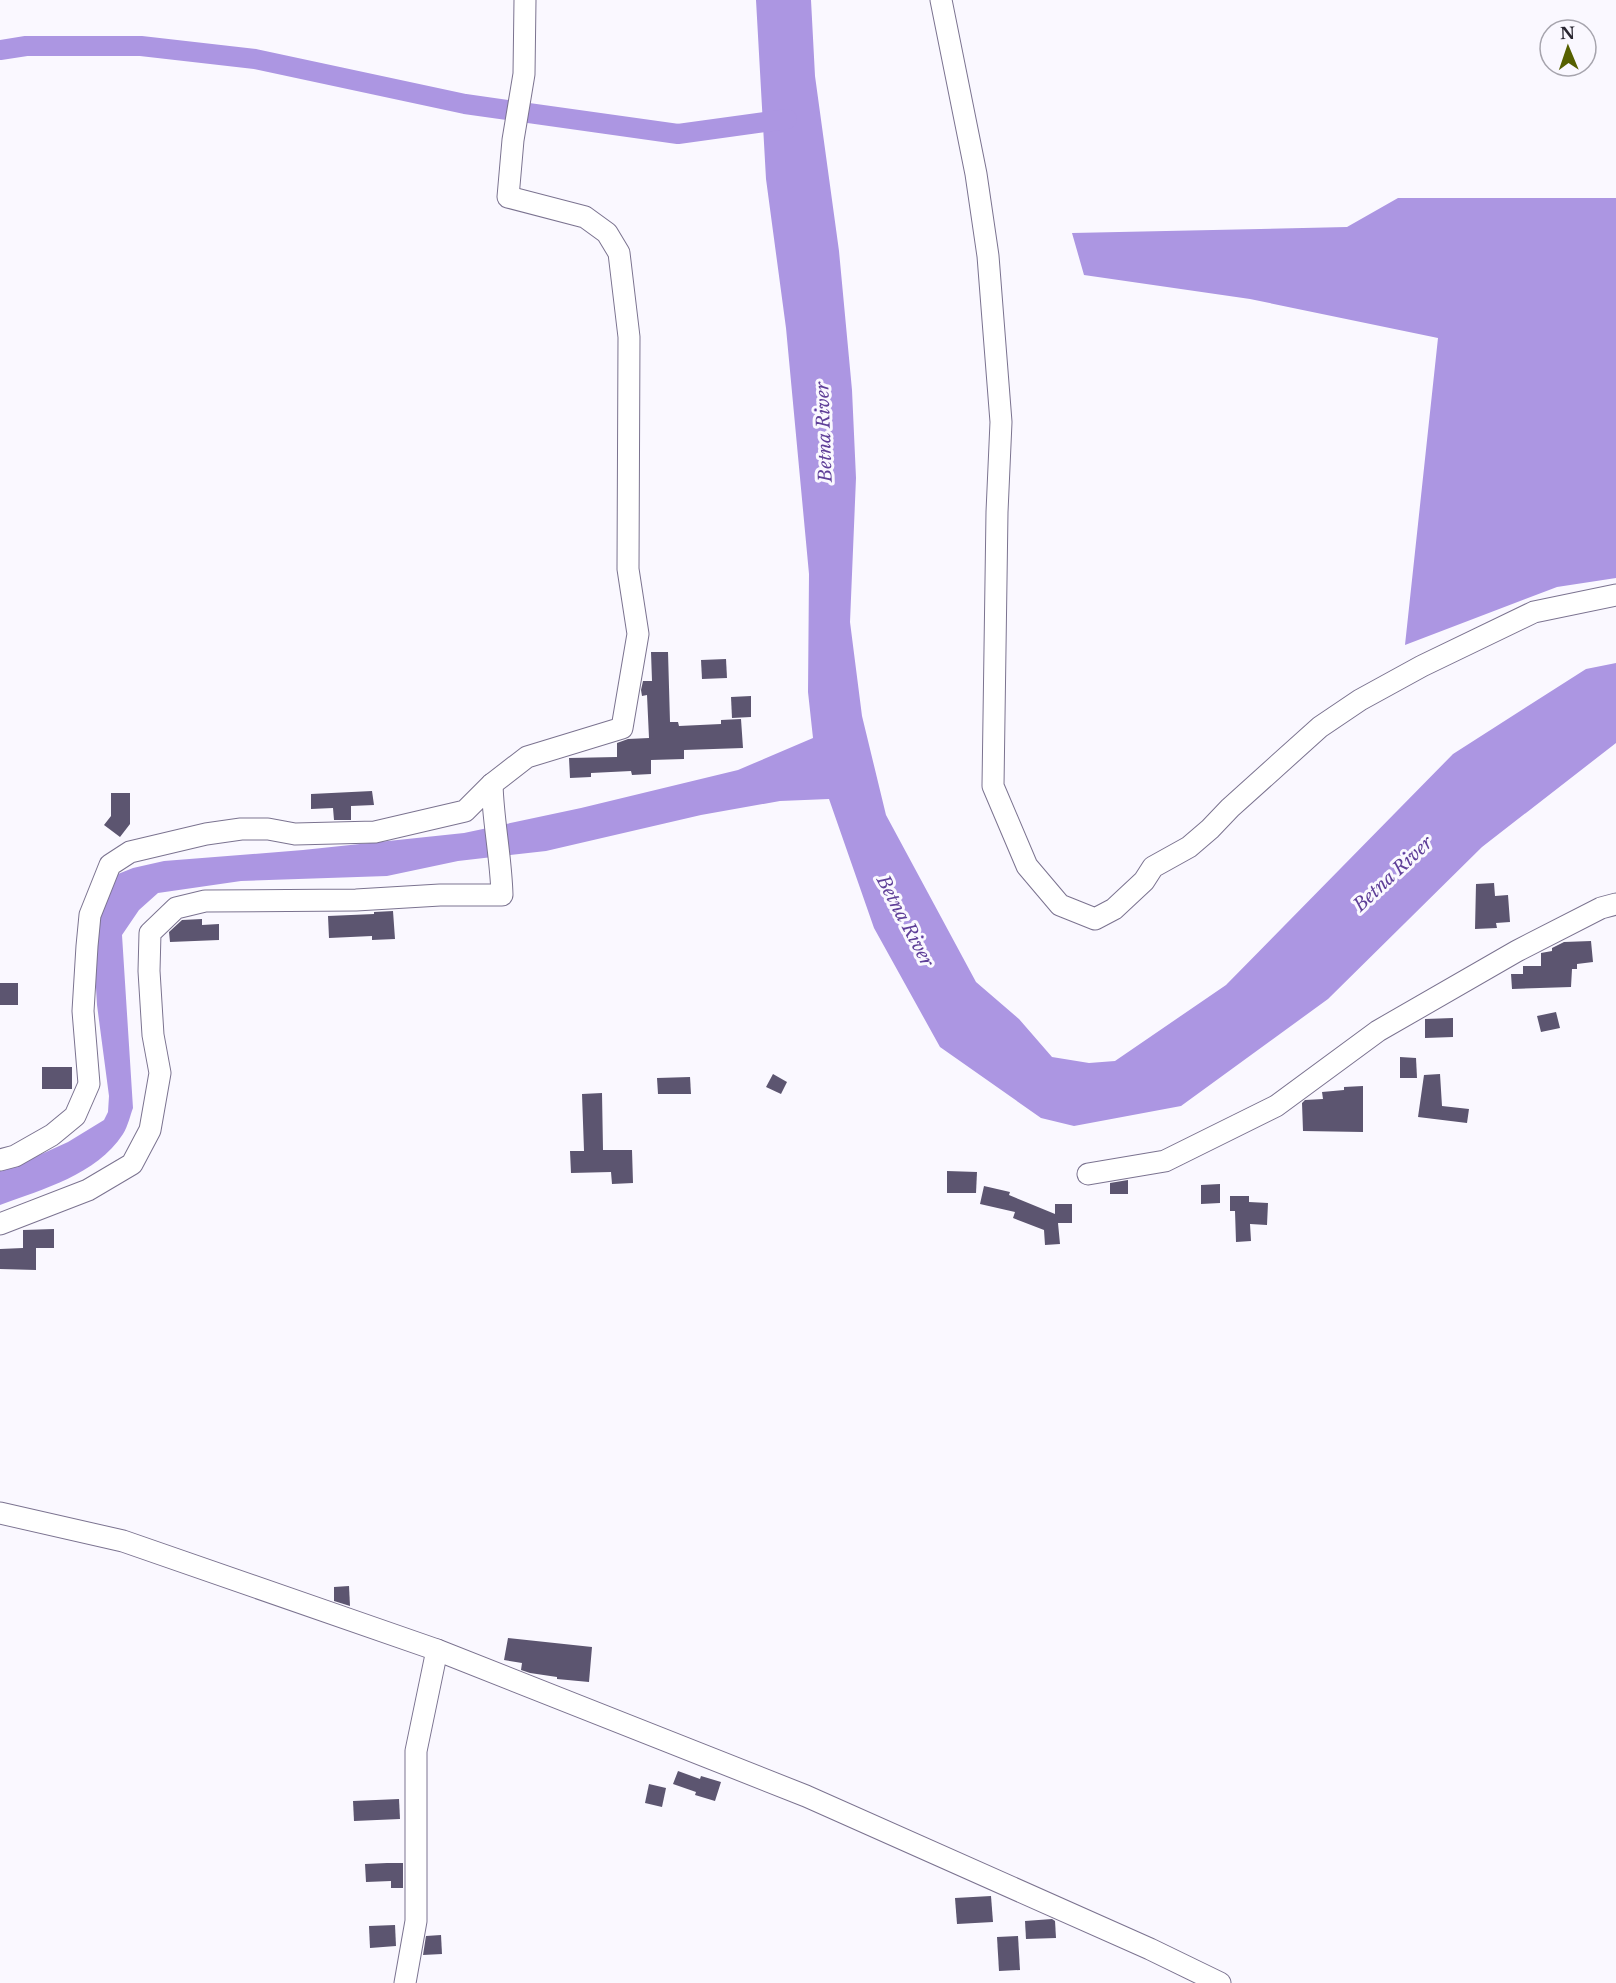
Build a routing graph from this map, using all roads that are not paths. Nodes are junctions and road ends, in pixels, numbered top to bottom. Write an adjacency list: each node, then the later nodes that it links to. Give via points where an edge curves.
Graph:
1 (525, 0): 4 (street, via 524,74 508,197 585,217 606,233 619,254 629,337 628,569 638,634 622,728 527,757)
2 (941, 0): 3 (street, via 976,174 988,256 1001,422 993,786 1027,866 1060,905 1095,919 1114,909 1153,867 1189,847 1320,727 1360,700 1534,612)
3 (1616, 595)
4 (492, 784): 6 (street, via 465,811 418,823 348,834 241,829 130,852 110,864 90,915 87,946 83,1011 89,1084 75,1116 52,1135); 8 (street, via 502,895 205,901 176,908 150,933 149,971 160,1073 150,1130 132,1164 88,1190)
5 (1616, 904): 7 (street, via 1517,951 1378,1031 1276,1106 1165,1161)
6 (0, 1160)
7 (1088, 1174)
8 (0, 1224)
9 (0, 1514): 10 (street, via 123,1541)
10 (437, 1650): 11 (street, via 416,1751 416,1921); 12 (street, via 806,1796)
11 (405, 1983)
12 (1220, 1983)

